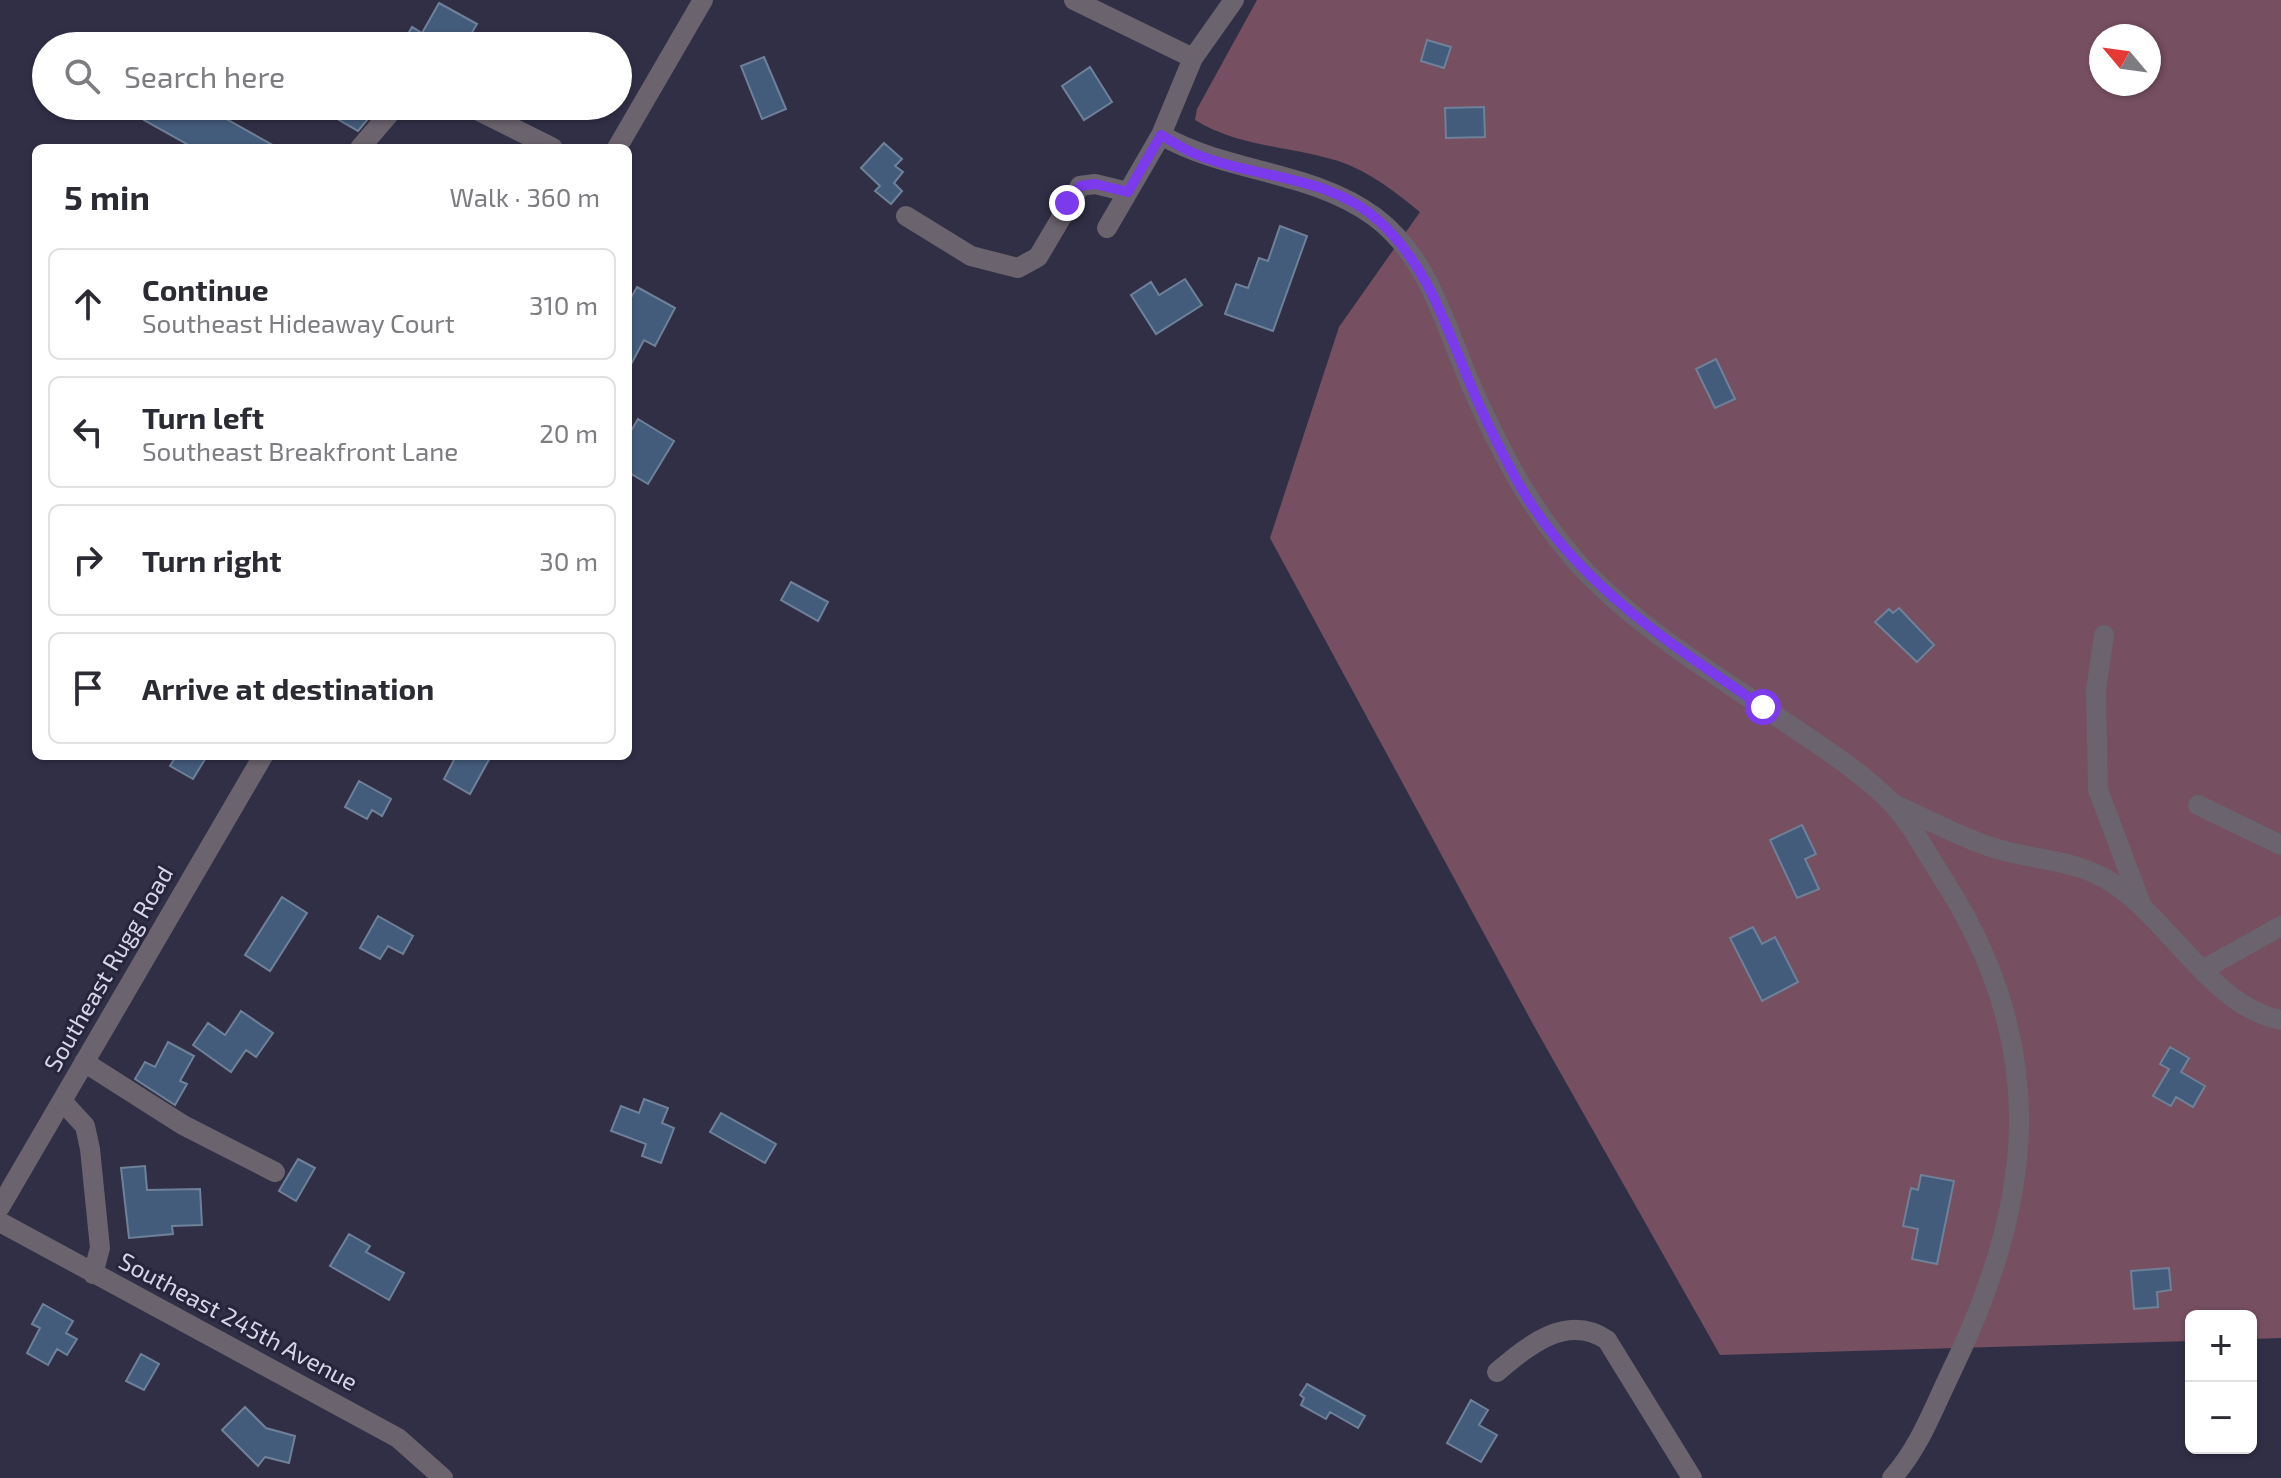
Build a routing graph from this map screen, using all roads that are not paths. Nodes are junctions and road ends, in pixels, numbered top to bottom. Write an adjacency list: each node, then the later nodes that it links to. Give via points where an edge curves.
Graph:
1 (703, 0): 10 (street)
2 (1074, 0): 4 (street)
3 (1234, 0): 4 (street)
4 (1193, 58): 7 (street)
5 (384, 120): 8 (street)
6 (497, 120): 9 (street)
7 (1161, 135): 11 (street); 16 (street, via 1193,153 1337,195 1376,218 1407,249 1429,284 1514,476 1558,542 1634,616 1832,754)
8 (363, 144)
9 (545, 144)
10 (619, 144)
11 (1128, 192): 12 (street, via 1080,186 1038,257 1018,268 971,256); 13 (street)
12 (906, 216)
13 (1107, 228)
14 (2104, 635): 19 (street, via 2096,690 2098,790)
15 (261, 760): 23 (street, Southeast Rugg Road)
16 (1892, 803): 19 (street, via 1989,847 2071,864 2105,879); 32 (street, via 1955,897 1991,967 2013,1039 2020,1108 2012,1191 1979,1316 1925,1429)
17 (2198, 805): 18 (street)
18 (2281, 845)
19 (2143, 908): 21 (street)
20 (2281, 926): 21 (street)
21 (2204, 969): 22 (street, via 2250,1009)
22 (2281, 1020)
23 (84, 1062): 24 (street, Southeast Rugg Road); 25 (street, via 183,1125)
24 (62, 1101): 26 (street, Southeast Rugg Road); 28 (street, via 85,1126 90,1149 100,1248)
25 (275, 1172)
26 (0, 1207)
27 (0, 1222): 28 (street, Southeast 245th Avenue)
28 (93, 1274): 30 (street, Southeast 245th Avenue, via 398,1438)
29 (1497, 1372): 31 (street, via 1546,1337 1575,1327 1594,1331 1607,1340)
30 (443, 1478)
31 (1692, 1478)
32 (1892, 1478)

